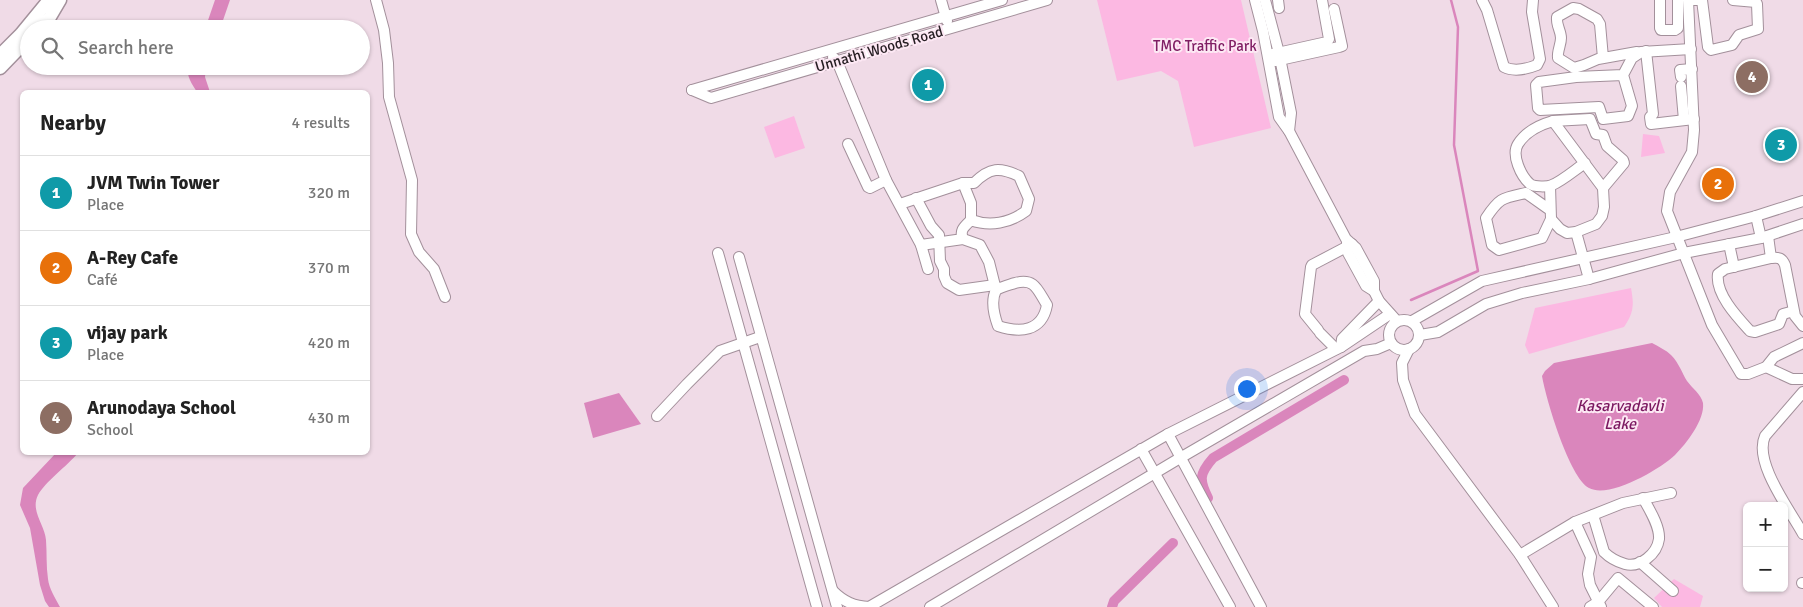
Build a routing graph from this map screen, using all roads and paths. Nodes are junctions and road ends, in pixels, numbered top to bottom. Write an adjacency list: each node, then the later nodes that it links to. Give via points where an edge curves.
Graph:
1 (48, 0): 18 (main road)
2 (60, 0): 19 (main road)
3 (376, 0): 70 (street, via 384,30 389,98 412,180 410,234 419,252 434,269)
4 (941, 0): 17 (street)
5 (1002, 0): 17 (street, Unnathi Woods Road)
6 (1047, 0): 21 (street, Unnathi Woods Road)
7 (1255, 0): 30 (street)
8 (1264, 0): 28 (street)
9 (1322, 0): 28 (street, via 1327,42 1297,48)
10 (1482, 0): 11 (street, via 1504,67 1509,70 1526,69 1537,65 1540,59)
11 (1533, 0)
12 (1660, 0): 20 (street, via 1660,30 1676,29)
13 (1681, 0): 20 (street)
14 (1701, 0): 15 (street, via 1708,48 1711,50 1732,46 1739,36 1758,29 1756,2); 20 (street, via 1688,0)
15 (1733, 0)
16 (1334, 9): 28 (street, via 1342,46)
17 (946, 16): 21 (street); 25 (street, Unnathi Woods Road)
18 (37, 20)
19 (44, 20)
20 (1683, 23): 24 (street)
21 (949, 28): 31 (street, Unnathi Woods Road)
22 (20, 38): 27 (main road)
23 (20, 47): 32 (main road)
24 (1691, 49): 26 (street); 33 (street)
25 (828, 51): 31 (street); 31 (street, Unnathi Woods Road, via 692,90 710,98)
26 (1644, 52): 29 (street); 34 (street, via 1632,58); 35 (street, via 1651,124)
27 (0, 55)
28 (1279, 56): 30 (street); 37 (street, via 1291,113)
29 (1603, 58): 29 (street, via 1574,68 1558,58 1561,36 1557,18 1579,8 1597,19)
30 (1268, 59): 37 (street, via 1279,117)
31 (837, 61): 40 (street)
32 (0, 68)
33 (1692, 69): 35 (street); 35 (street, via 1680,74)
34 (1623, 75): 34 (street, via 1540,82 1536,85 1538,108 1599,107 1602,119 1628,116 1632,106)
35 (1689, 119): 53 (street, via 1694,130 1692,152 1670,192 1666,211)
36 (1553, 121): 39 (street); 43 (street, via 1538,126 1518,144 1518,167); 44 (street, via 1590,119 1596,134 1602,135 1607,146 1623,160 1624,163)
37 (1289, 130): 57 (street)
38 (848, 144): 40 (street, via 868,187)
39 (1585, 163): 42 (street); 44 (street)
40 (886, 180): 47 (street)
41 (963, 183): 45 (street); 50 (street, via 971,203); 50 (street, via 974,183 984,173 1006,170 1019,176 1029,199 1026,211 1012,220 980,223)
42 (1550, 186): 43 (street); 48 (street)
43 (1528, 188): 48 (street); 48 (street, via 1503,198 1486,218 1492,245 1498,250 1542,238)
44 (1603, 188): 52 (street, via 1602,216 1596,224)
45 (916, 198): 47 (street); 56 (street)
46 (1803, 201): 49 (street)
47 (900, 204): 59 (street)
48 (1550, 215): 52 (street, via 1560,229 1567,233)
49 (1756, 216): 53 (street); 54 (street)
50 (971, 220): 55 (street, via 962,229)
51 (1803, 224): 54 (street)
52 (1576, 232): 64 (street)
53 (1676, 237): 61 (street); 64 (street)
54 (1764, 237): 58 (street); 63 (street)
55 (963, 239): 56 (street); 68 (street, via 980,245)
56 (940, 242): 59 (street); 68 (street, via 940,261 947,283 959,290)
57 (1348, 244): 69 (street, via 1356,248 1374,281); 81 (street, via 1312,265 1305,314)
58 (1729, 244): 61 (street); 65 (street)
59 (921, 245): 66 (street)
60 (718, 253): 78 (street)
61 (1684, 253): 67 (street); 84 (street, via 1712,325 1737,371 1748,374)
62 (739, 257): 77 (street)
63 (1772, 258): 65 (street); 71 (street, via 1782,260 1785,265)
64 (1585, 259): 67 (street); 73 (street, via 1482,281)
65 (1734, 267): 71 (street, via 1721,271 1717,279 1731,310 1750,331 1779,324 1784,314)
66 (928, 269)
67 (1589, 279): 75 (street, via 1494,301 1438,332)
68 (996, 287): 68 (street, via 993,298 998,326 1019,331 1034,326 1045,316 1047,305 1032,283 1025,280)
69 (1377, 296): 72 (street); 81 (street)
70 (445, 297)
71 (1794, 311): 74 (street)
72 (1394, 317): 73 (street); 76 (street); 79 (street, via 1390,328)
73 (1412, 321): 75 (street)
74 (1803, 326)
75 (1420, 335): 82 (street, via 1418,343)
76 (1358, 336): 81 (street); 83 (street)
77 (760, 337): 78 (street); 99 (street)
78 (743, 343): 87 (street, via 720,351); 102 (street)
79 (1391, 343): 82 (street, via 1399,349); 83 (street)
80 (1803, 343): 84 (street, via 1774,358)
81 (1338, 348): 88 (street)
82 (1409, 349): 97 (street, via 1402,363 1403,380 1415,414)
83 (1364, 351): 90 (street)
84 (1766, 367): 85 (street, via 1792,379)
85 (1803, 379)
86 (1803, 392): 96 (street, via 1762,442 1762,457)
87 (658, 416)
88 (1168, 434): 89 (street); 90 (street)
89 (1141, 449): 91 (street); 104 (street)
90 (1180, 458): 91 (street); 107 (street)
91 (1154, 473): 105 (street); 106 (street)
92 (1671, 493): 93 (street)
93 (1644, 498): 94 (street); 98 (street, via 1659,538 1652,554)
94 (1593, 515): 95 (street); 98 (street, via 1604,552 1625,564)
95 (1575, 522): 97 (street); 101 (street, via 1591,558 1588,574)
96 (1803, 534)
97 (1520, 555): 108 (street)
98 (1640, 562): 100 (street)
99 (832, 590): 103 (street); 104 (street, via 848,604)
100 (1673, 591)
101 (1596, 605): 109 (street, via 1618,578)
102 (817, 607)
103 (837, 607)
104 (869, 607)
105 (930, 607)
106 (1230, 607)
107 (1261, 607)
108 (1553, 607)
109 (1653, 607)

